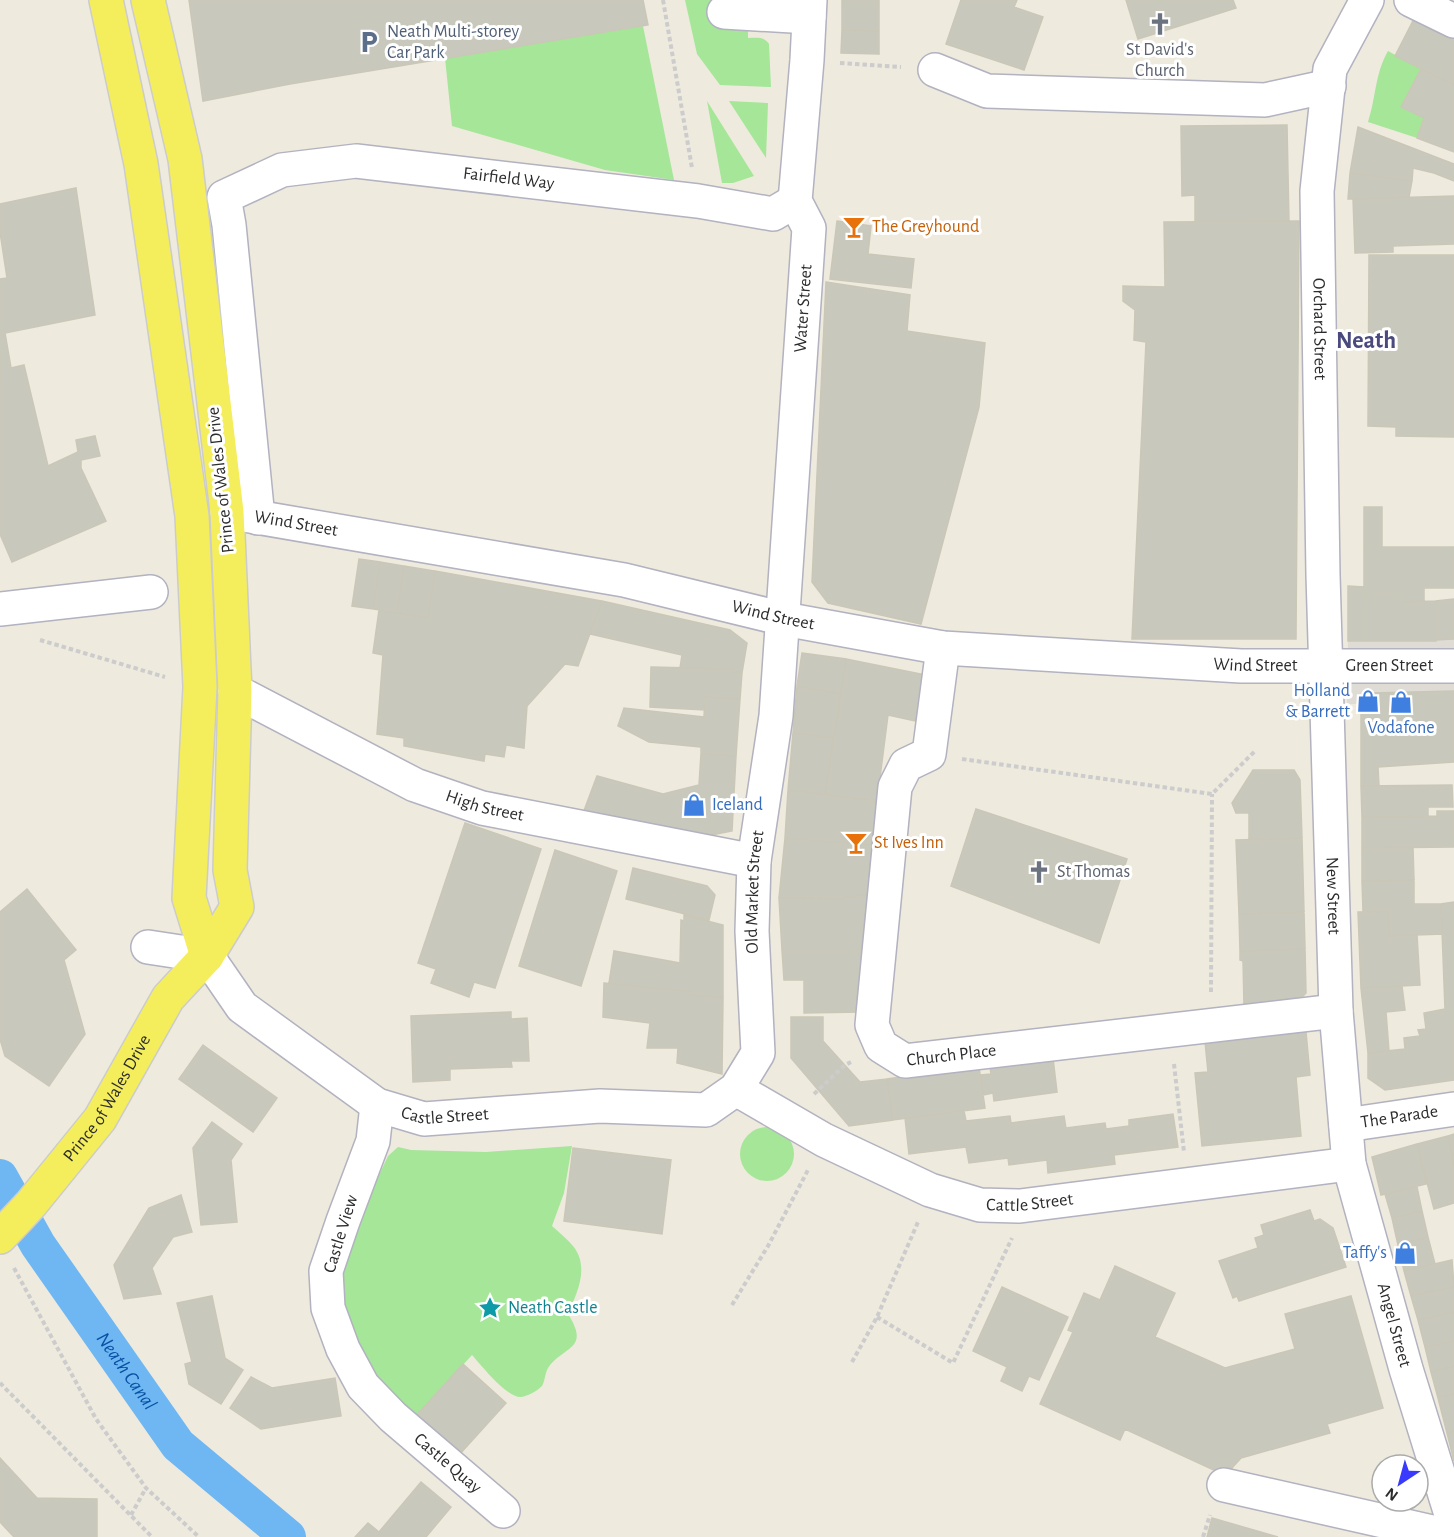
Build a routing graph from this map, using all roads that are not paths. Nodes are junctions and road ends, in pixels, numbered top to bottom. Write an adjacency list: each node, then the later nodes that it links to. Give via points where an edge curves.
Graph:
1 (106, 0): 24 (main road, Prince of Wales Drive, via 141,164 192,516 200,687 189,898)
2 (148, 0): 10 (main road, Prince of Wales Drive)
3 (1367, 0): 9 (street, Orchard Street, via 1330,69)
4 (1411, 0): 7 (street)
5 (809, 8): 6 (street); 12 (street)
6 (724, 12)
7 (1454, 21)
8 (935, 70): 9 (street, via 987,92 1265,100)
9 (1329, 86): 20 (street, Orchard Street, via 1317,191)
10 (185, 159): 11 (street); 13 (main road, Prince of Wales Drive)
11 (224, 197): 12 (street, Fairfield Way, via 282,170 356,161 773,213); 13 (street, Fairfield Way); 14 (street, via 229,225)
12 (795, 201): 17 (street, Water Street, via 809,228)
13 (192, 215): 14 (main road, Prince of Wales Drive)
14 (242, 515): 17 (street, Wind Street, via 624,580); 21 (main road, Prince of Wales Drive)
15 (151, 592): 16 (street)
16 (0, 609)
17 (784, 619): 18 (street, Wind Street); 22 (street, Old Market Street, via 776,716)
18 (943, 648): 20 (street, Wind Street, via 1241,666); 25 (street, Church Place, via 929,754 906,765 895,788 872,1025 881,1046 905,1061)
19 (1454, 666): 20 (street, Green Street)
20 (1325, 667): 25 (street, New Street)
21 (235, 691): 22 (street, High Street, via 415,785 482,808); 24 (main road, Prince of Wales Drive, via 230,870 237,907)
22 (753, 861): 26 (street, Old Market Street, via 758,1053)
23 (148, 947): 24 (street)
24 (207, 956): 27 (street, Castle Street, via 242,1007); 31 (main road, Prince of Wales Drive, via 168,998 100,1119 31,1204)
25 (1336, 1011): 29 (street, New Street)
26 (735, 1089): 27 (street, Castle Street, via 706,1110 600,1106 424,1119); 30 (street, Cattle Street, via 824,1140 930,1190 980,1205 1020,1206)
27 (377, 1106): 32 (street, Castle View, via 373,1141 326,1271 328,1308 343,1349 363,1386)
28 (1454, 1109): 29 (street, The Parade)
29 (1346, 1125): 30 (street, Angel Street)
30 (1350, 1164): 35 (street, Angel Street, via 1406,1369)
31 (5, 1249)
32 (393, 1417): 34 (street, Castle Quay)
33 (1224, 1485): 36 (street)
34 (503, 1512)
35 (1454, 1524)
36 (1454, 1537)

